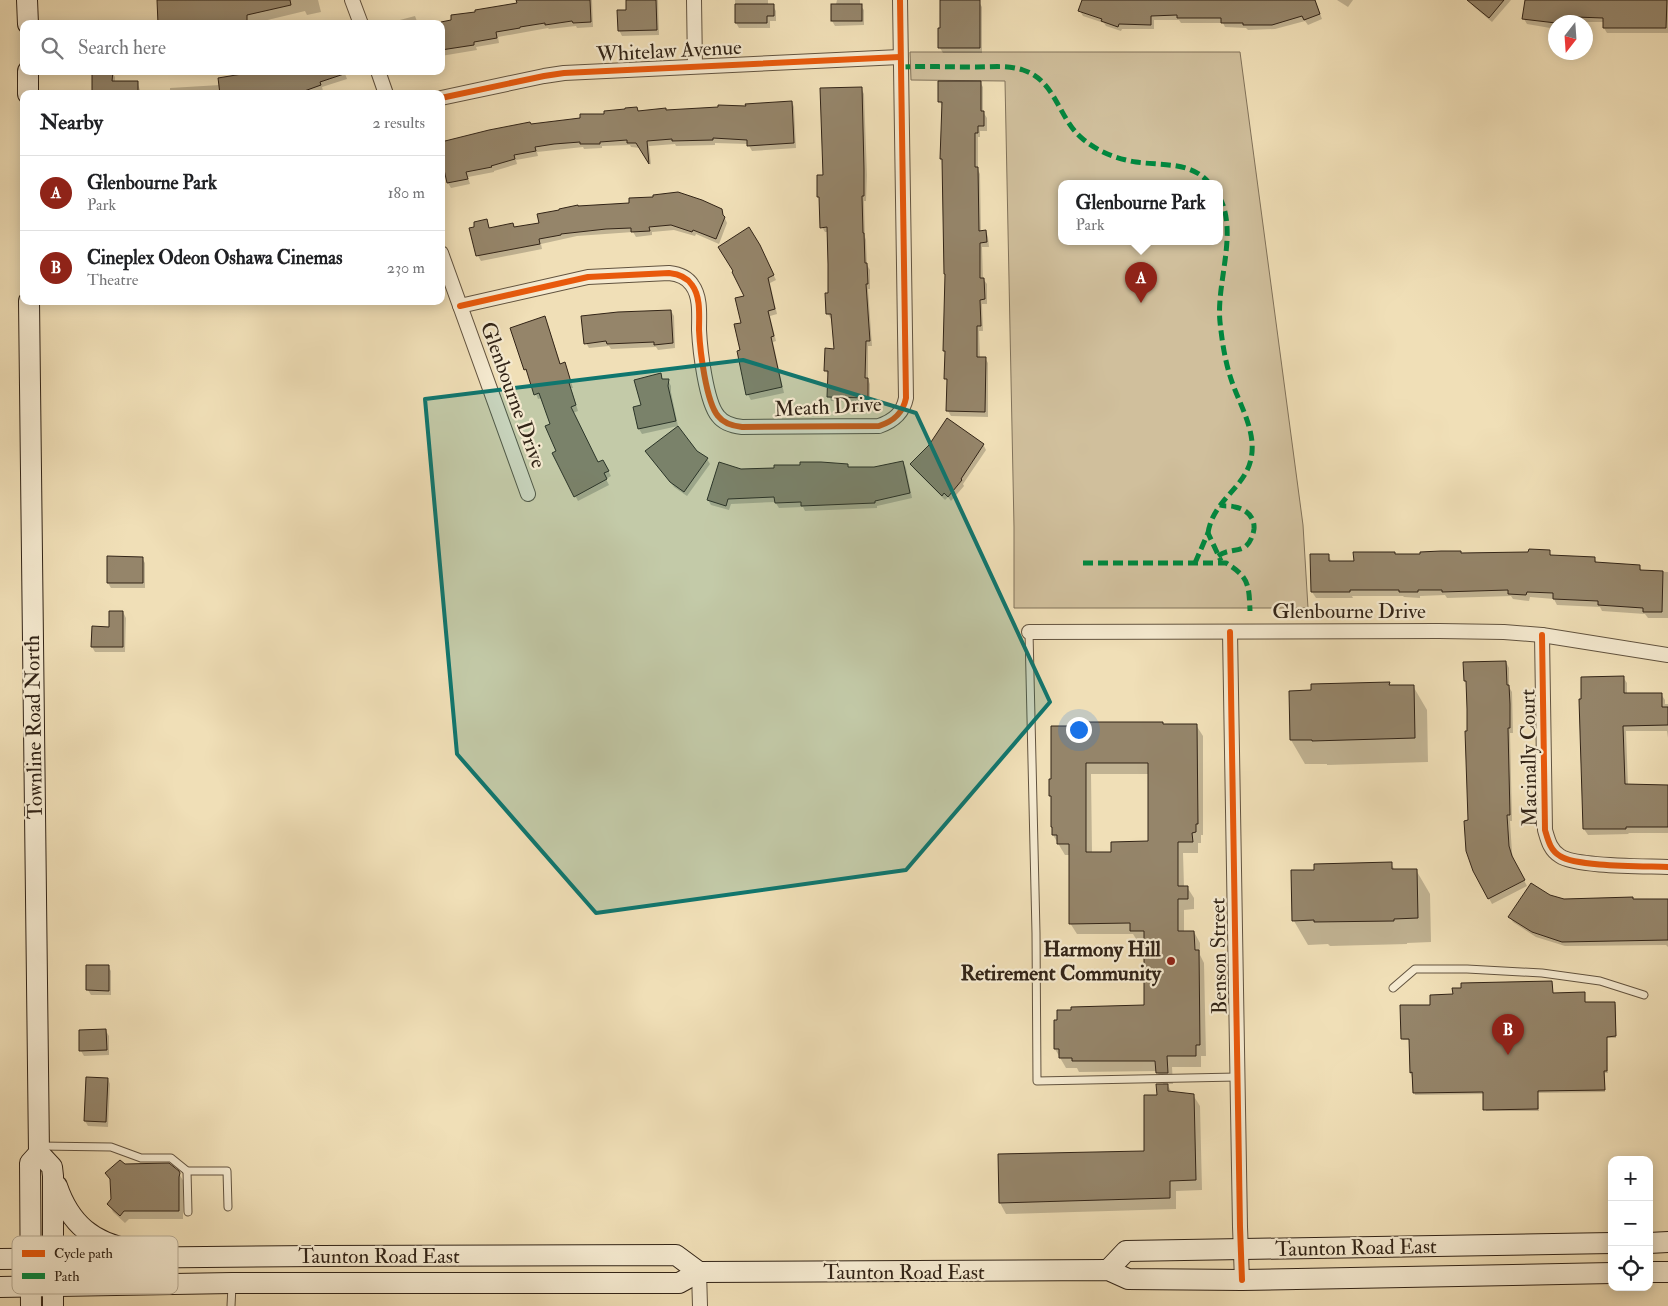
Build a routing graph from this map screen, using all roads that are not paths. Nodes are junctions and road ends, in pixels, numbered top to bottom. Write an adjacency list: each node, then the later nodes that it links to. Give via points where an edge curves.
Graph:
1 (27, 0): 5 (main road)
2 (352, 0): 6 (street)
3 (694, 0): 8 (street)
4 (900, 0): 7 (street, Meath Drive)
5 (28, 20)
6 (359, 20)
7 (900, 57): 8 (street, Whitelaw Avenue); 16 (street, Meath Drive, via 906,398 902,411 893,420 880,426 742,427 723,421 711,404 704,372 695,291 688,280 669,272 588,277)
8 (695, 66): 13 (street, Whitelaw Avenue, via 564,73)
9 (28, 75): 11 (main road)
10 (379, 75): 12 (street)
11 (28, 90)
12 (385, 90)
13 (445, 97)
14 (445, 264): 16 (street, Glenbourne Drive)
15 (29, 305): 26 (main road, Townline Road North)
16 (460, 306): 17 (street, Glenbourne Drive)
17 (528, 494)
18 (1028, 632): 19 (street, Glenbourne Drive); 25 (lane, via 1037,1081)
19 (1230, 632): 20 (street, Glenbourne Drive, via 1462,631); 25 (street, Benson Street)
20 (1542, 635): 21 (street, Glenbourne Drive); 22 (street, Macinally Court, via 1546,830 1550,845 1561,857 1569,860)
21 (1668, 656)
22 (1668, 867)
23 (1393, 988): 24 (lane, via 1415,969 1466,969 1542,973 1600,981)
24 (1644, 995)
25 (1237, 1076): 37 (street, Benson Street)
26 (39, 1149): 27 (lane, via 111,1147 141,1158 171,1158); 28 (main road, via 52,1167); 31 (main road, Townline Road North, via 30,1163)
27 (187, 1171): 29 (lane, via 227,1171); 30 (lane)
28 (53, 1176): 32 (main road); 33 (main road, via 73,1219)
29 (228, 1207)
30 (188, 1212)
31 (30, 1236)
32 (54, 1236)
33 (94, 1236)
34 (1668, 1242): 36 (main road)
35 (1608, 1243): 37 (main road, Taunton Road East)
36 (1653, 1243)
37 (1241, 1249): 39 (main road, Taunton Road East, via 1126,1251); 44 (street, Benson Street)
38 (178, 1257): 40 (main road, Taunton Road East, via 676,1255)
39 (1108, 1270): 40 (main road, Taunton Road East); 44 (main road, Taunton Road East, via 1128,1279)
40 (699, 1272): 45 (main road, Taunton Road East, via 679,1284); 53 (street)
41 (1653, 1272): 42 (main road)
42 (1668, 1272)
43 (1608, 1273): 44 (main road, Taunton Road East)
44 (1242, 1280)
45 (232, 1283): 47 (main road, Taunton Road East); 52 (lane)
46 (0, 1287): 48 (main road, Taunton Road East)
47 (178, 1287)
48 (12, 1291)
49 (81, 1294): 50 (main road, Taunton Road East)
50 (53, 1296): 51 (main road, Taunton Road East)
51 (30, 1297)
52 (230, 1306)
53 (700, 1306)

